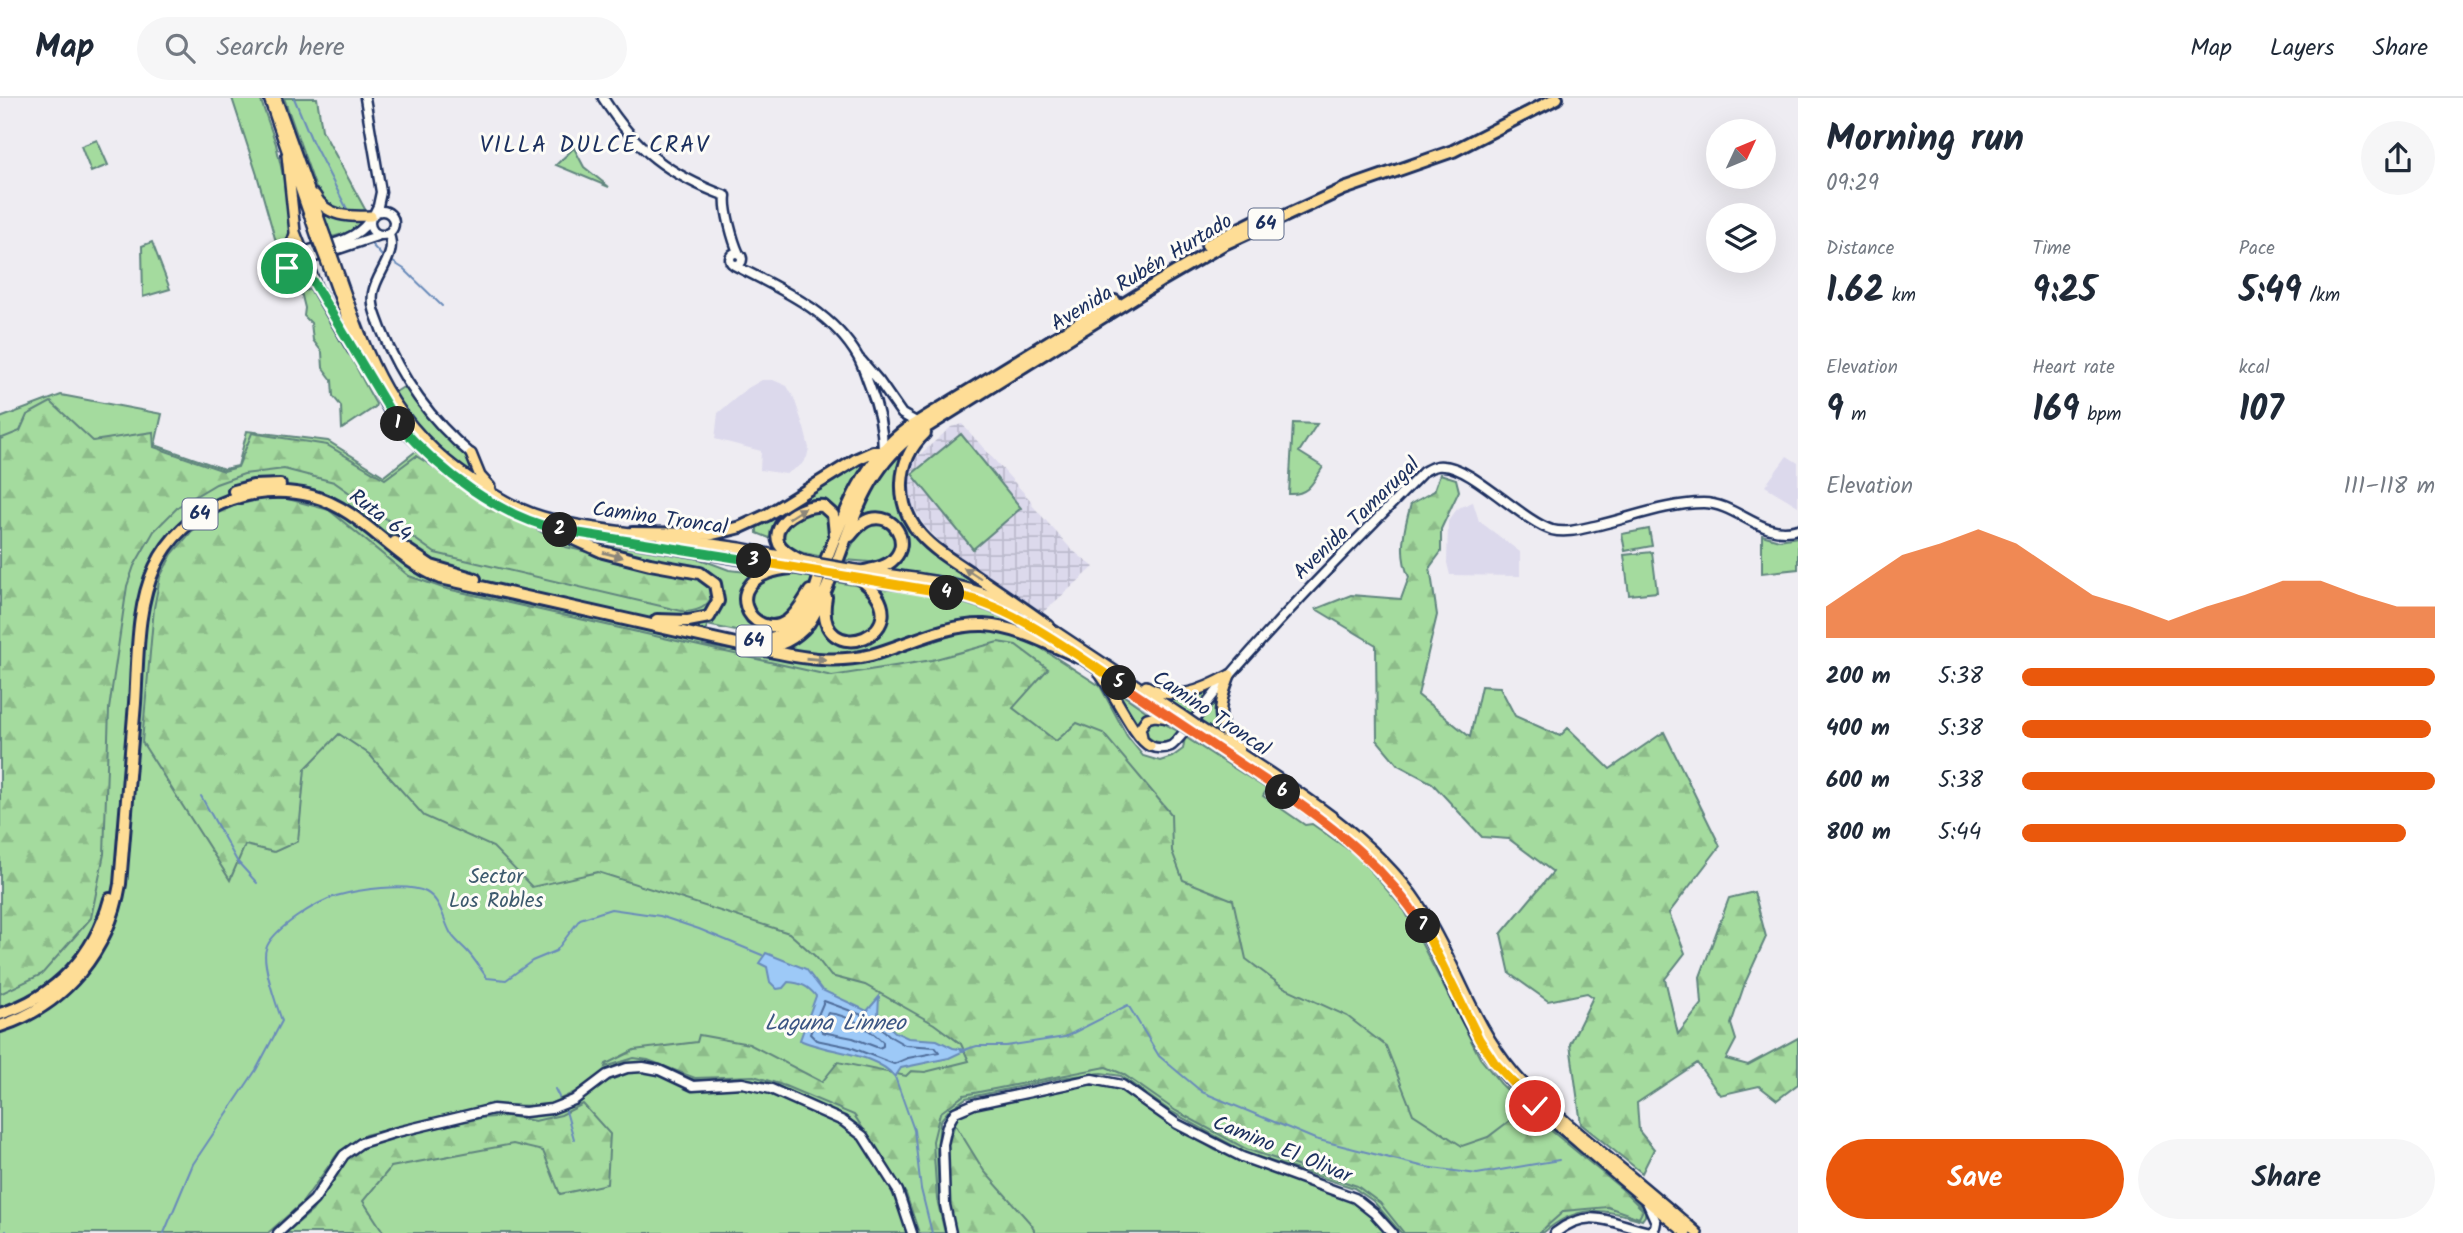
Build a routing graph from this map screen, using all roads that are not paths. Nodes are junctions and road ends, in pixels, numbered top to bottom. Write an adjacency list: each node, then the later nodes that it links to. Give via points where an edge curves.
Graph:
1 (269, 98): 8 (main road, Camino Troncal)
2 (276, 98): 7 (main road, Camino Troncal)
3 (365, 98): 9 (street)
4 (603, 98): 18 (street, via 657,162 691,183 726,196 735,251 742,257 740,267 809,306 840,333)
5 (1543, 98): 23 (highway, Avenida Rubén Hurtado / 64, via 1459,141 1340,183 1221,238)
6 (1558, 98): 22 (highway, Avenida Rubén Hurtado / 64, via 1453,151 1344,189 1234,239)
7 (288, 131): 11 (main road, via 320,204 336,214); 14 (main road, Camino Troncal)
8 (288, 155): 12 (main road); 14 (main road, Camino Troncal)
9 (381, 191): 10 (street); 11 (street)
10 (390, 213): 11 (street); 13 (street, via 394,223)
11 (372, 216): 13 (street, via 372,230); 15 (street, via 352,237)
12 (295, 232): 15 (main road); 17 (main road, via 283,264 308,276)
13 (384, 234): 15 (street); 25 (street, via 390,251 374,289 373,310 409,385 429,414)
14 (322, 239): 16 (main road, Camino Troncal, bridge)
15 (304, 256): 17 (main road)
16 (332, 266): 21 (main road, Camino Troncal, via 359,351); 26 (main road, Camino Troncal, via 373,367 418,435 487,491)
17 (317, 289): 21 (main road)
18 (859, 359): 19 (street); 20 (street)
19 (879, 381): 20 (street); 23 (street, via 902,414)
20 (869, 386): 24 (street, via 880,416)
21 (378, 390): 27 (main road, Camino Troncal, via 397,423 442,466 484,496)
22 (940, 419): 30 (highway, Avenida Rubén Hurtado / 64, via 900,446 878,470); 36 (highway, one-way to 22, via 930,544 910,520 902,489 905,464 916,441)
23 (918, 423): 24 (highway, Avenida Rubén Hurtado / 64)
24 (882, 451): 29 (highway, via 857,459 741,527 713,534); 30 (highway, Avenida Rubén Hurtado / 64, via 861,481)
25 (471, 454): 26 (main road, via 488,485)
26 (561, 522): 29 (main road, Camino Troncal)
27 (550, 528): 32 (main road, Camino Troncal); 35 (highway, one-way to 35, via 592,548 700,573 715,584 718,601 705,619)
28 (1798, 528): 40 (street, Avenida Tamarugal, via 1777,532 1706,503 1559,531 1539,523 1455,468 1433,467)
29 (632, 533): 31 (main road, Camino Troncal)
30 (840, 541): 31 (highway, one-way to 30, via 785,551 778,539 780,527 795,513 811,505 827,508); 33 (highway, Ruta 64 / 64); 34 (highway, via 871,519 885,519 896,528 901,541 897,555 886,564)
31 (802, 561): 33 (main road, Camino Troncal)
32 (791, 568): 33 (main road, Camino Troncal); 33 (highway, via 762,574 748,587 747,610 761,624 785,622)
33 (821, 573): 34 (main road, Camino Troncal, bridge); 34 (highway, via 825,621 834,634 853,641 873,634 883,616 878,596); 35 (highway, Ruta 64 / 64, via 800,621 769,639 746,640); 37 (highway, Ruta 64 / 64, via 813,617 798,634 771,647)
34 (855, 574): 36 (main road, Camino Troncal, via 974,591); 38 (main road, Camino Troncal, via 978,601 1029,624)
35 (657, 620): 45 (highway, Ruta 64 / 64, via 445,571 415,556 349,506 309,488 253,486 204,504 164,539 141,589 113,886 104,918 88,949 64,978 34,1000)
36 (1048, 626): 39 (main road, Camino Troncal)
37 (749, 647): 38 (highway, one-way to 38, via 813,659 849,659 950,629 981,625 1018,631); 46 (highway, Ruta 64 / 64, via 441,578 410,563 346,511 309,495 270,492 219,504 174,537 148,587 139,642 120,884 106,933 88,962 57,996 29,1015)
38 (1079, 657): 39 (main road, Camino Troncal)
39 (1098, 664): 40 (main road, via 1171,694 1195,692); 41 (main road, Camino Troncal); 43 (main road, via 1140,739)
40 (1230, 675): 43 (street, Avenida Tamarugal, via 1175,744); 44 (main road, via 1220,712 1224,732)
41 (1178, 719): 42 (main road, Camino Troncal, bridge); 43 (main road, via 1151,716 1143,721 1140,732)
42 (1195, 729): 44 (main road, Camino Troncal); 47 (main road, Camino Troncal, via 1329,826 1376,866 1398,889 1426,932 1494,1062 1535,1106)
43 (1150, 746)
44 (1273, 776): 55 (main road, Camino Troncal, via 1353,835 1405,887 1437,935 1487,1038 1516,1075)
45 (0, 1014)
46 (0, 1026)
47 (1647, 1201): 53 (street, via 1656,1222); 54 (main road, Camino Troncal)
48 (278, 1233): 49 (street, via 314,1200 338,1161 356,1145 493,1109 551,1110 574,1100 607,1075 635,1067 659,1070 693,1086 757,1085 854,1128 872,1147 898,1191)
49 (912, 1233)
50 (951, 1233): 51 (street, Camino El Olivar, via 943,1188 943,1144 955,1112 1092,1079 1122,1085 1177,1124 1242,1157 1343,1192 1365,1205)
51 (1392, 1233)
52 (1555, 1233): 53 (street, via 1572,1222 1593,1218)
53 (1652, 1233)
54 (1685, 1233)
55 (1697, 1233)

